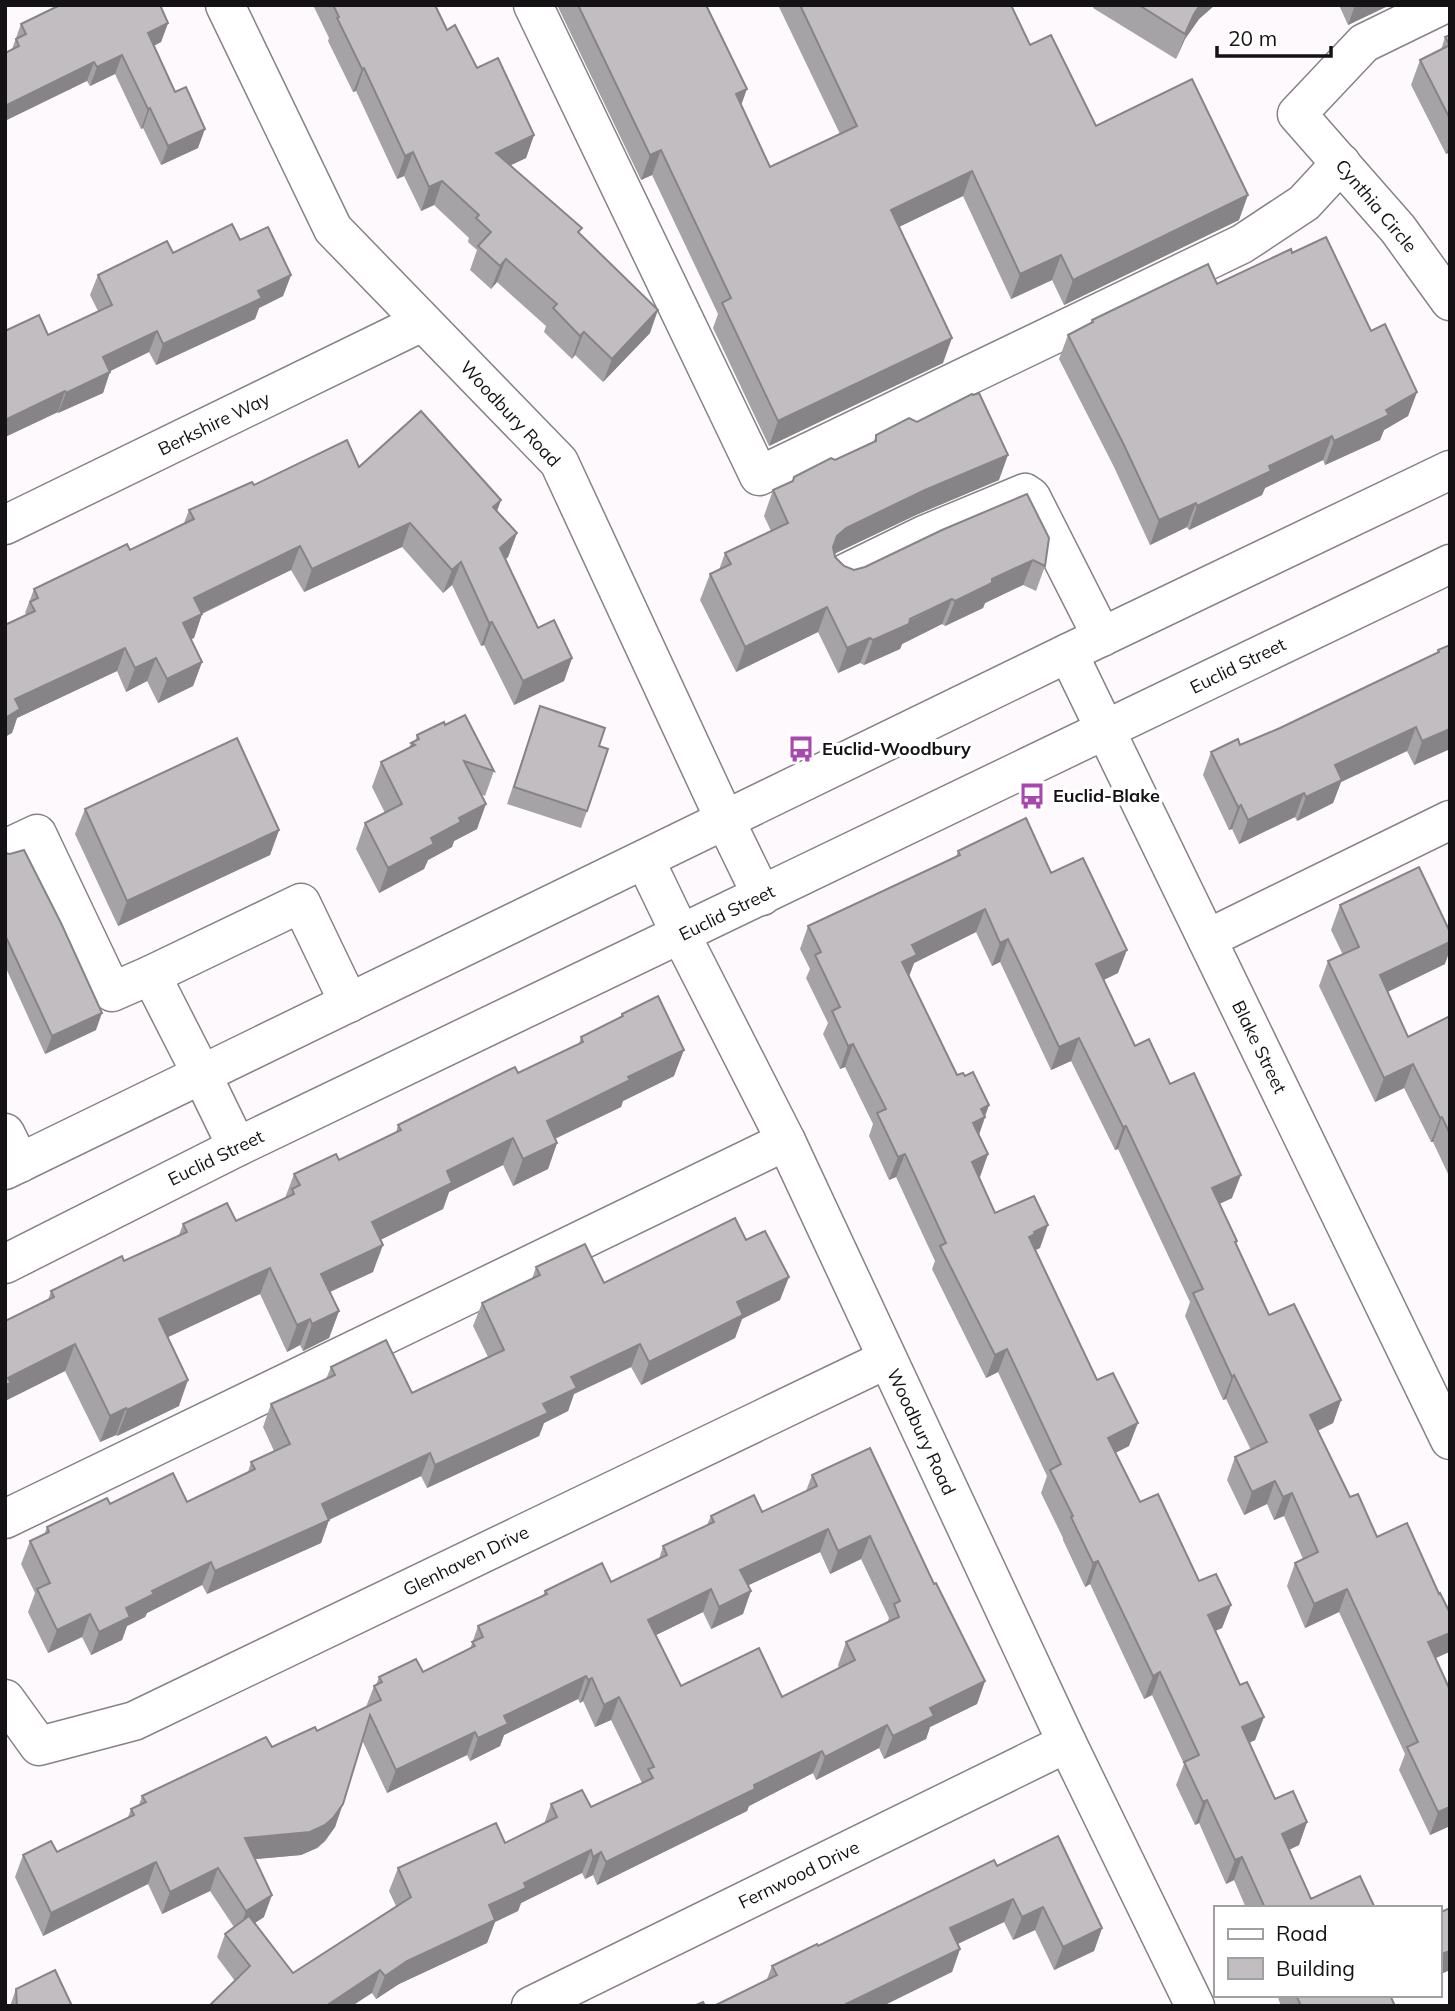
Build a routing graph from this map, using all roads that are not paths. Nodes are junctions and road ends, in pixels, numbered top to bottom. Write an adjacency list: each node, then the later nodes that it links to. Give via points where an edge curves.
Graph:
1 (225, 5): 6 (street, Woodbury Road, via 333,229)
2 (533, 5): 4 (street, via 759,476 1242,244 1304,203)
3 (1442, 5): 4 (street, Cynthia Circle, via 1364,43 1297,114)
4 (1341, 163): 5 (street, Cynthia Circle, via 1398,229)
5 (1450, 301)
6 (422, 322): 8 (street, Berkshire Way); 14 (street, Woodbury Road, via 559,462)
7 (1450, 470): 11 (street)
8 (5, 526)
9 (1450, 564): 13 (street, Euclid Street)
10 (846, 573): 11 (street, via 1025,493)
11 (1102, 637): 12 (street)
12 (1068, 653): 13 (street, Blake Street); 14 (street)
13 (1105, 730): 18 (street, Euclid Street); 20 (street, Blake Street)
14 (725, 820): 17 (street); 18 (street, Woodbury Road)
15 (1450, 820): 20 (street)
16 (5, 849): 21 (street, via 37,834 112,992)
17 (645, 860): 19 (street, Woodbury Road); 22 (street)
18 (762, 895): 19 (street, Euclid Street)
19 (681, 935): 24 (street, Woodbury Road); 25 (street, Euclid Street)
20 (1206, 939): 29 (street, Blake Street)
21 (151, 975): 22 (street, via 301,903); 23 (street)
22 (349, 1003): 23 (street)
23 (202, 1075): 25 (street); 26 (street)
24 (786, 1140): 28 (street, Woodbury Road); 30 (street)
25 (237, 1147): 27 (street, Euclid Street)
26 (10, 1155)
27 (5, 1264)
28 (887, 1359): 31 (street, Glenhaven Drive, via 134,1721 39,1746); 32 (street, Woodbury Road)
29 (1450, 1440)
30 (5, 1519)
31 (5, 1699)
32 (1067, 1743): 33 (street, Fernwood Drive); 34 (street, Woodbury Road)
33 (531, 2006)
34 (1195, 2006)

